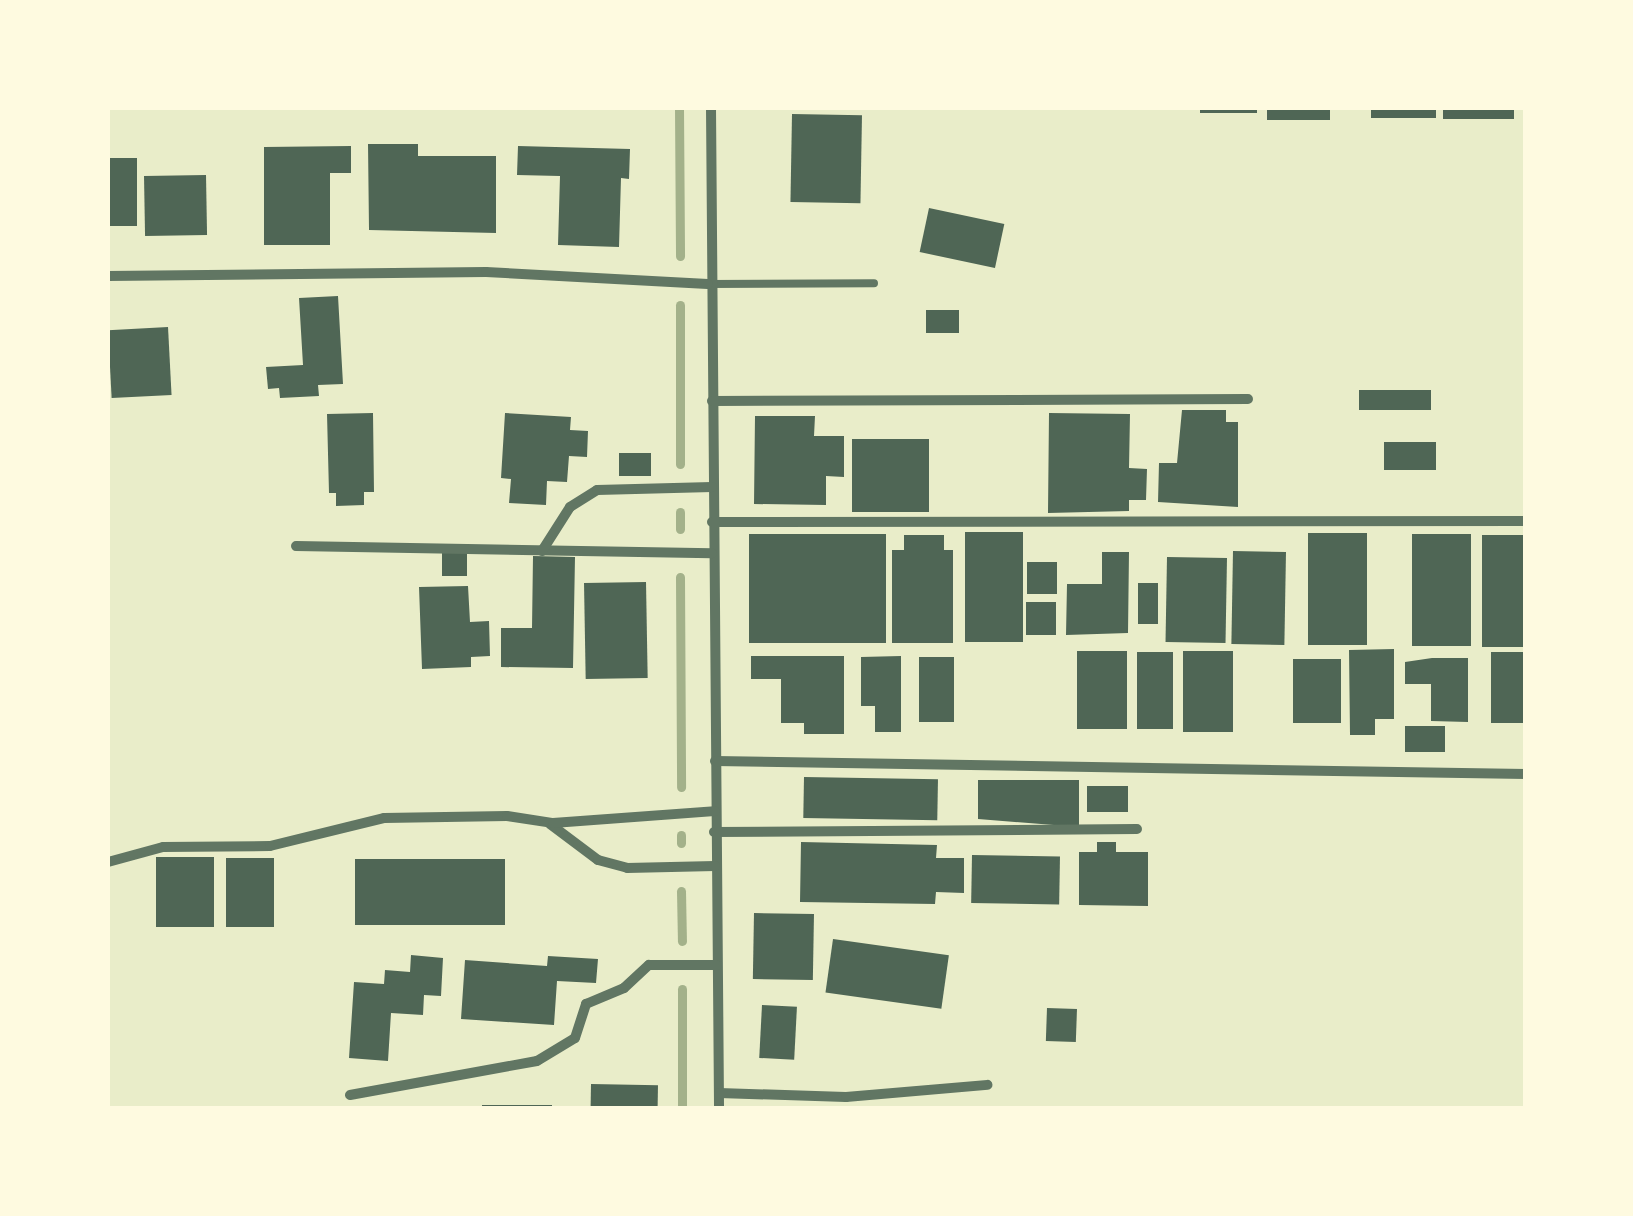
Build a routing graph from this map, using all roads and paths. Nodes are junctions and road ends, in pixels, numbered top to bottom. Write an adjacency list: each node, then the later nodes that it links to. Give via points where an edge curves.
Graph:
1 (712, 108): 4 (street)
2 (108, 276): 4 (street, via 486,272)
3 (874, 283): 4 (lane)
4 (708, 284): 6 (street)
5 (1248, 399): 6 (street)
6 (712, 401): 7 (street)
7 (712, 487): 9 (street); 11 (street, via 598,490 570,507)
8 (1526, 520): 9 (street)
9 (712, 522): 12 (street)
10 (296, 546): 11 (street)
11 (542, 550): 12 (street)
12 (712, 553): 13 (street)
13 (715, 761): 14 (street); 15 (street)
14 (1526, 774)
15 (715, 810): 16 (street); 18 (street)
16 (548, 822): 19 (street, via 384,818 270,846 164,847); 20 (street, via 598,860 627,868)
17 (1138, 829): 18 (street)
18 (714, 832): 20 (street)
19 (108, 862)
20 (715, 866): 21 (street)
21 (717, 965): 23 (street); 24 (street, via 650,965 624,988 586,1004 575,1038 537,1061)
22 (987, 1085): 23 (street, via 846,1097)
23 (718, 1093): 25 (street)
24 (350, 1095)
25 (719, 1108)

